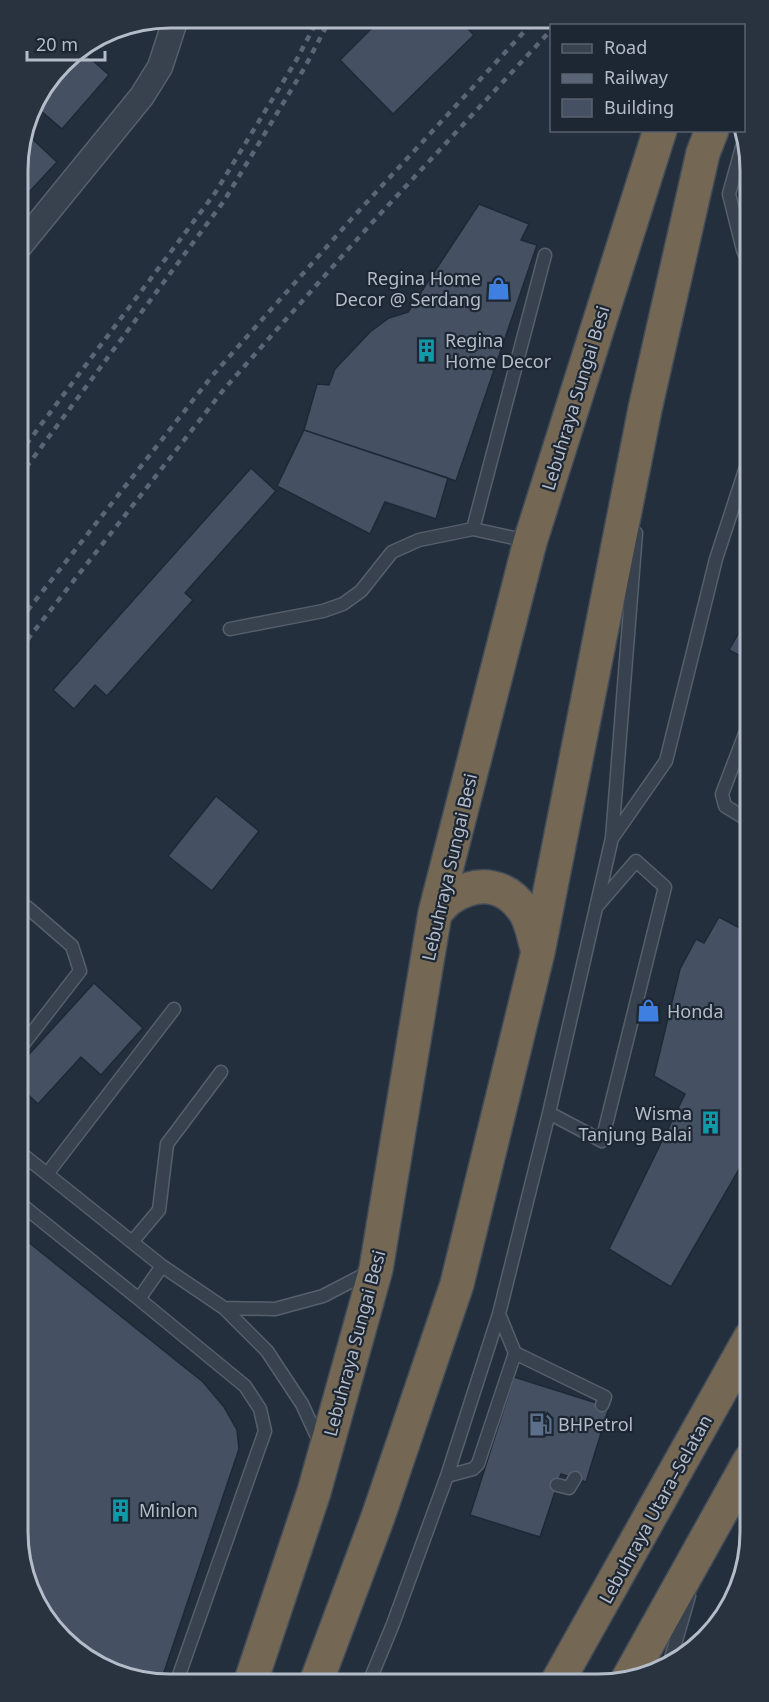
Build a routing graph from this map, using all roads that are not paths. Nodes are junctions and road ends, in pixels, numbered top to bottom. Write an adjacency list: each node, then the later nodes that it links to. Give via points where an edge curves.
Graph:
1 (172, 29): 5 (street, via 160,67 142,96)
2 (711, 132): 8 (highway, via 702,153)
3 (655, 133): 11 (highway, Lebuhraya Sungai Besi)
4 (739, 159): 6 (lane, via 729,194)
5 (29, 234)
6 (740, 241)
7 (545, 255): 10 (lane)
8 (645, 409): 15 (lane); 19 (highway)
9 (740, 485): 15 (lane, via 716,559 666,761)
10 (473, 529): 11 (lane); 12 (lane, via 419,540 392,552 361,591 343,604)
11 (530, 542): 18 (highway, Lebuhraya Sungai Besi)
12 (230, 629)
13 (740, 747): 14 (lane, via 722,794 725,806)
14 (740, 815)
15 (612, 838): 16 (lane)
16 (597, 907): 23 (lane); 23 (lane, via 636,861 665,887 602,1141)
17 (28, 908): 21 (lane, via 72,946 80,971)
18 (435, 913): 19 (highway, via 451,897 472,888 494,886 510,894 526,913); 29 (highway, Lebuhraya Sungai Besi)
19 (538, 952): 46 (highway, via 457,1284 378,1517)
20 (174, 1009): 25 (lane)
21 (28, 1038)
22 (221, 1072): 27 (lane, via 167,1143 159,1210)
23 (549, 1113): 32 (lane)
24 (28, 1159): 25 (lane)
25 (47, 1174): 27 (lane)
26 (28, 1210): 30 (lane)
27 (132, 1242): 28 (lane)
28 (162, 1266): 30 (lane); 31 (lane)
29 (376, 1269): 31 (lane, via 323,1296 276,1310); 36 (highway, Lebuhraya Sungai Besi)
30 (139, 1299): 44 (lane, via 245,1386 260,1409 265,1431)
31 (224, 1308): 36 (lane, via 267,1351 302,1404)
32 (499, 1314): 33 (lane); 37 (lane)
33 (515, 1353): 35 (lane, via 605,1397); 37 (lane, via 482,1465)
34 (740, 1356): 48 (highway, Lebuhraya Utara–Selatan)
35 (602, 1405)
36 (325, 1455): 45 (highway, Lebuhraya Sungai Besi)
37 (447, 1476): 47 (lane)
38 (740, 1478): 41 (highway)
39 (575, 1479): 40 (lane, via 569,1488)
40 (557, 1485)
41 (706, 1540): 42 (lane); 43 (highway)
42 (673, 1652)
43 (633, 1669)
44 (179, 1674)
45 (253, 1674)
46 (318, 1674)
47 (372, 1674)
48 (562, 1674)

